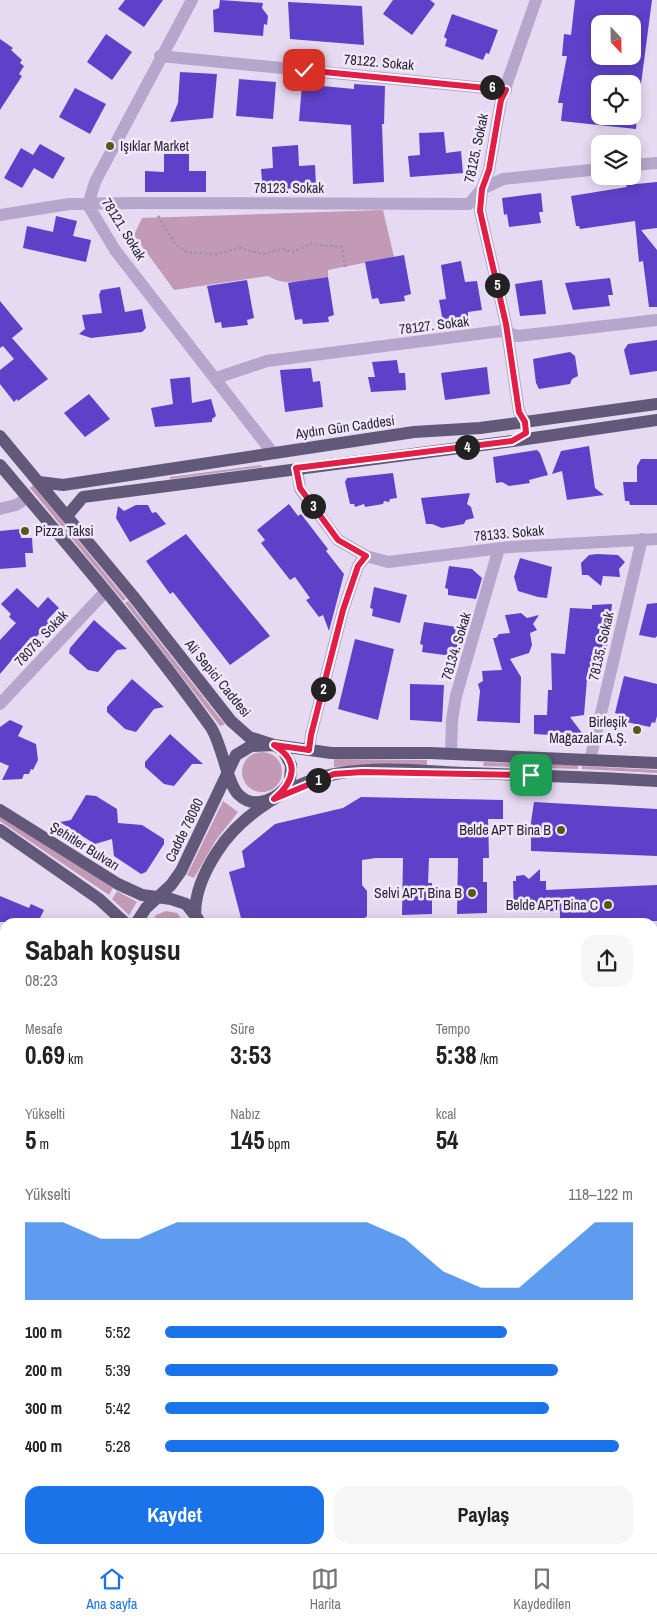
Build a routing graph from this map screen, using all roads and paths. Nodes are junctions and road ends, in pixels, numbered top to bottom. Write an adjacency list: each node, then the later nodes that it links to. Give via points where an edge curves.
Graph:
1 (192, 0): 3 (street, 78121. Sokak)
2 (536, 0): 4 (street, 78125. Sokak)
3 (160, 56): 4 (street, 78122. Sokak); 9 (street, 78121. Sokak, via 95,182)
4 (506, 90): 8 (street, 78125. Sokak, via 501,100 489,170)
5 (657, 162): 6 (street)
6 (641, 164)
7 (591, 169): 8 (street, 78123. Sokak, via 502,179)
8 (482, 189): 9 (street, 78123. Sokak, via 468,204); 14 (street, 78125. Sokak, via 480,211)
9 (88, 205): 10 (street, 78123. Sokak, via 69,204); 15 (street, 78121. Sokak, via 115,250)
10 (0, 215)
11 (158, 216): 12 (path, via 175,244 186,252 217,254 238,248 262,254 283,249 293,252 310,244 342,247)
12 (345, 267)
13 (657, 320): 14 (street, 78127. Sokak, via 518,336)
14 (508, 333): 15 (street, 78127. Sokak, via 501,331 267,361); 18 (street, 78125. Sokak, via 519,412)
15 (216, 378): 22 (street, 78121. Sokak)
16 (657, 404): 18 (main road, Aydın Gün Caddesi)
17 (657, 420): 21 (main road)
18 (525, 422): 19 (main road, Aydın Gün Caddesi); 21 (main road, via 526,435)
19 (502, 425): 21 (main road, via 492,432 495,441); 22 (main road, Aydın Gün Caddesi, via 414,432)
20 (0, 436): 26 (main road, Ali Sepici Caddesi)
21 (509, 442): 24 (main road)
22 (272, 452): 26 (main road, Aydın Gün Caddesi, via 63,485)
23 (0, 465): 25 (main road)
24 (296, 468): 29 (main road, via 83,497); 33 (street, 78133. Sokak, via 300,488 338,540)
25 (5, 477): 27 (main road)
26 (39, 482): 29 (main road, Ali Sepici Caddesi)
27 (28, 498): 28 (street); 34 (main road)
28 (0, 509)
29 (67, 516): 36 (main road, Ali Sepici Caddesi, via 231,722 249,737)
30 (642, 539): 31 (street, 78133. Sokak); 32 (street, 78133. Sokak); 39 (street, 78135. Sokak)
31 (657, 539)
32 (499, 548): 33 (street, 78133. Sokak, via 388,562); 38 (street, 78134. Sokak, via 456,696)
33 (366, 556): 37 (street, via 358,566 343,610)
34 (105, 592): 35 (street, 78079. Sokak); 41 (main road, via 210,726)
35 (0, 704)
36 (274, 745): 37 (main road, Ali Sepici Caddesi); 41 (main road, via 251,746 242,750); 43 (main road, via 287,756 292,776)
37 (309, 750): 38 (main road, Ali Sepici Caddesi)
38 (451, 754): 39 (main road, Ali Sepici Caddesi)
39 (590, 760): 40 (main road, Ali Sepici Caddesi)
40 (657, 762)
41 (228, 768): 43 (main road, via 232,787 239,795 258,803); 46 (main road, Cadde 78080, via 181,871)
42 (657, 781): 43 (main road, via 430,771 362,772 334,774)
43 (274, 799): 50 (main road, via 250,814 220,847 200,884)
44 (0, 810): 46 (main road, Şehitler Bulvarı, via 118,884)
45 (0, 830): 47 (main road, via 100,899)
46 (158, 899): 48 (main road, Cadde 78080); 49 (main road, Şehitler Bulvarı, via 186,904)
47 (120, 918)
48 (140, 918)
49 (196, 918)
50 (197, 918)

